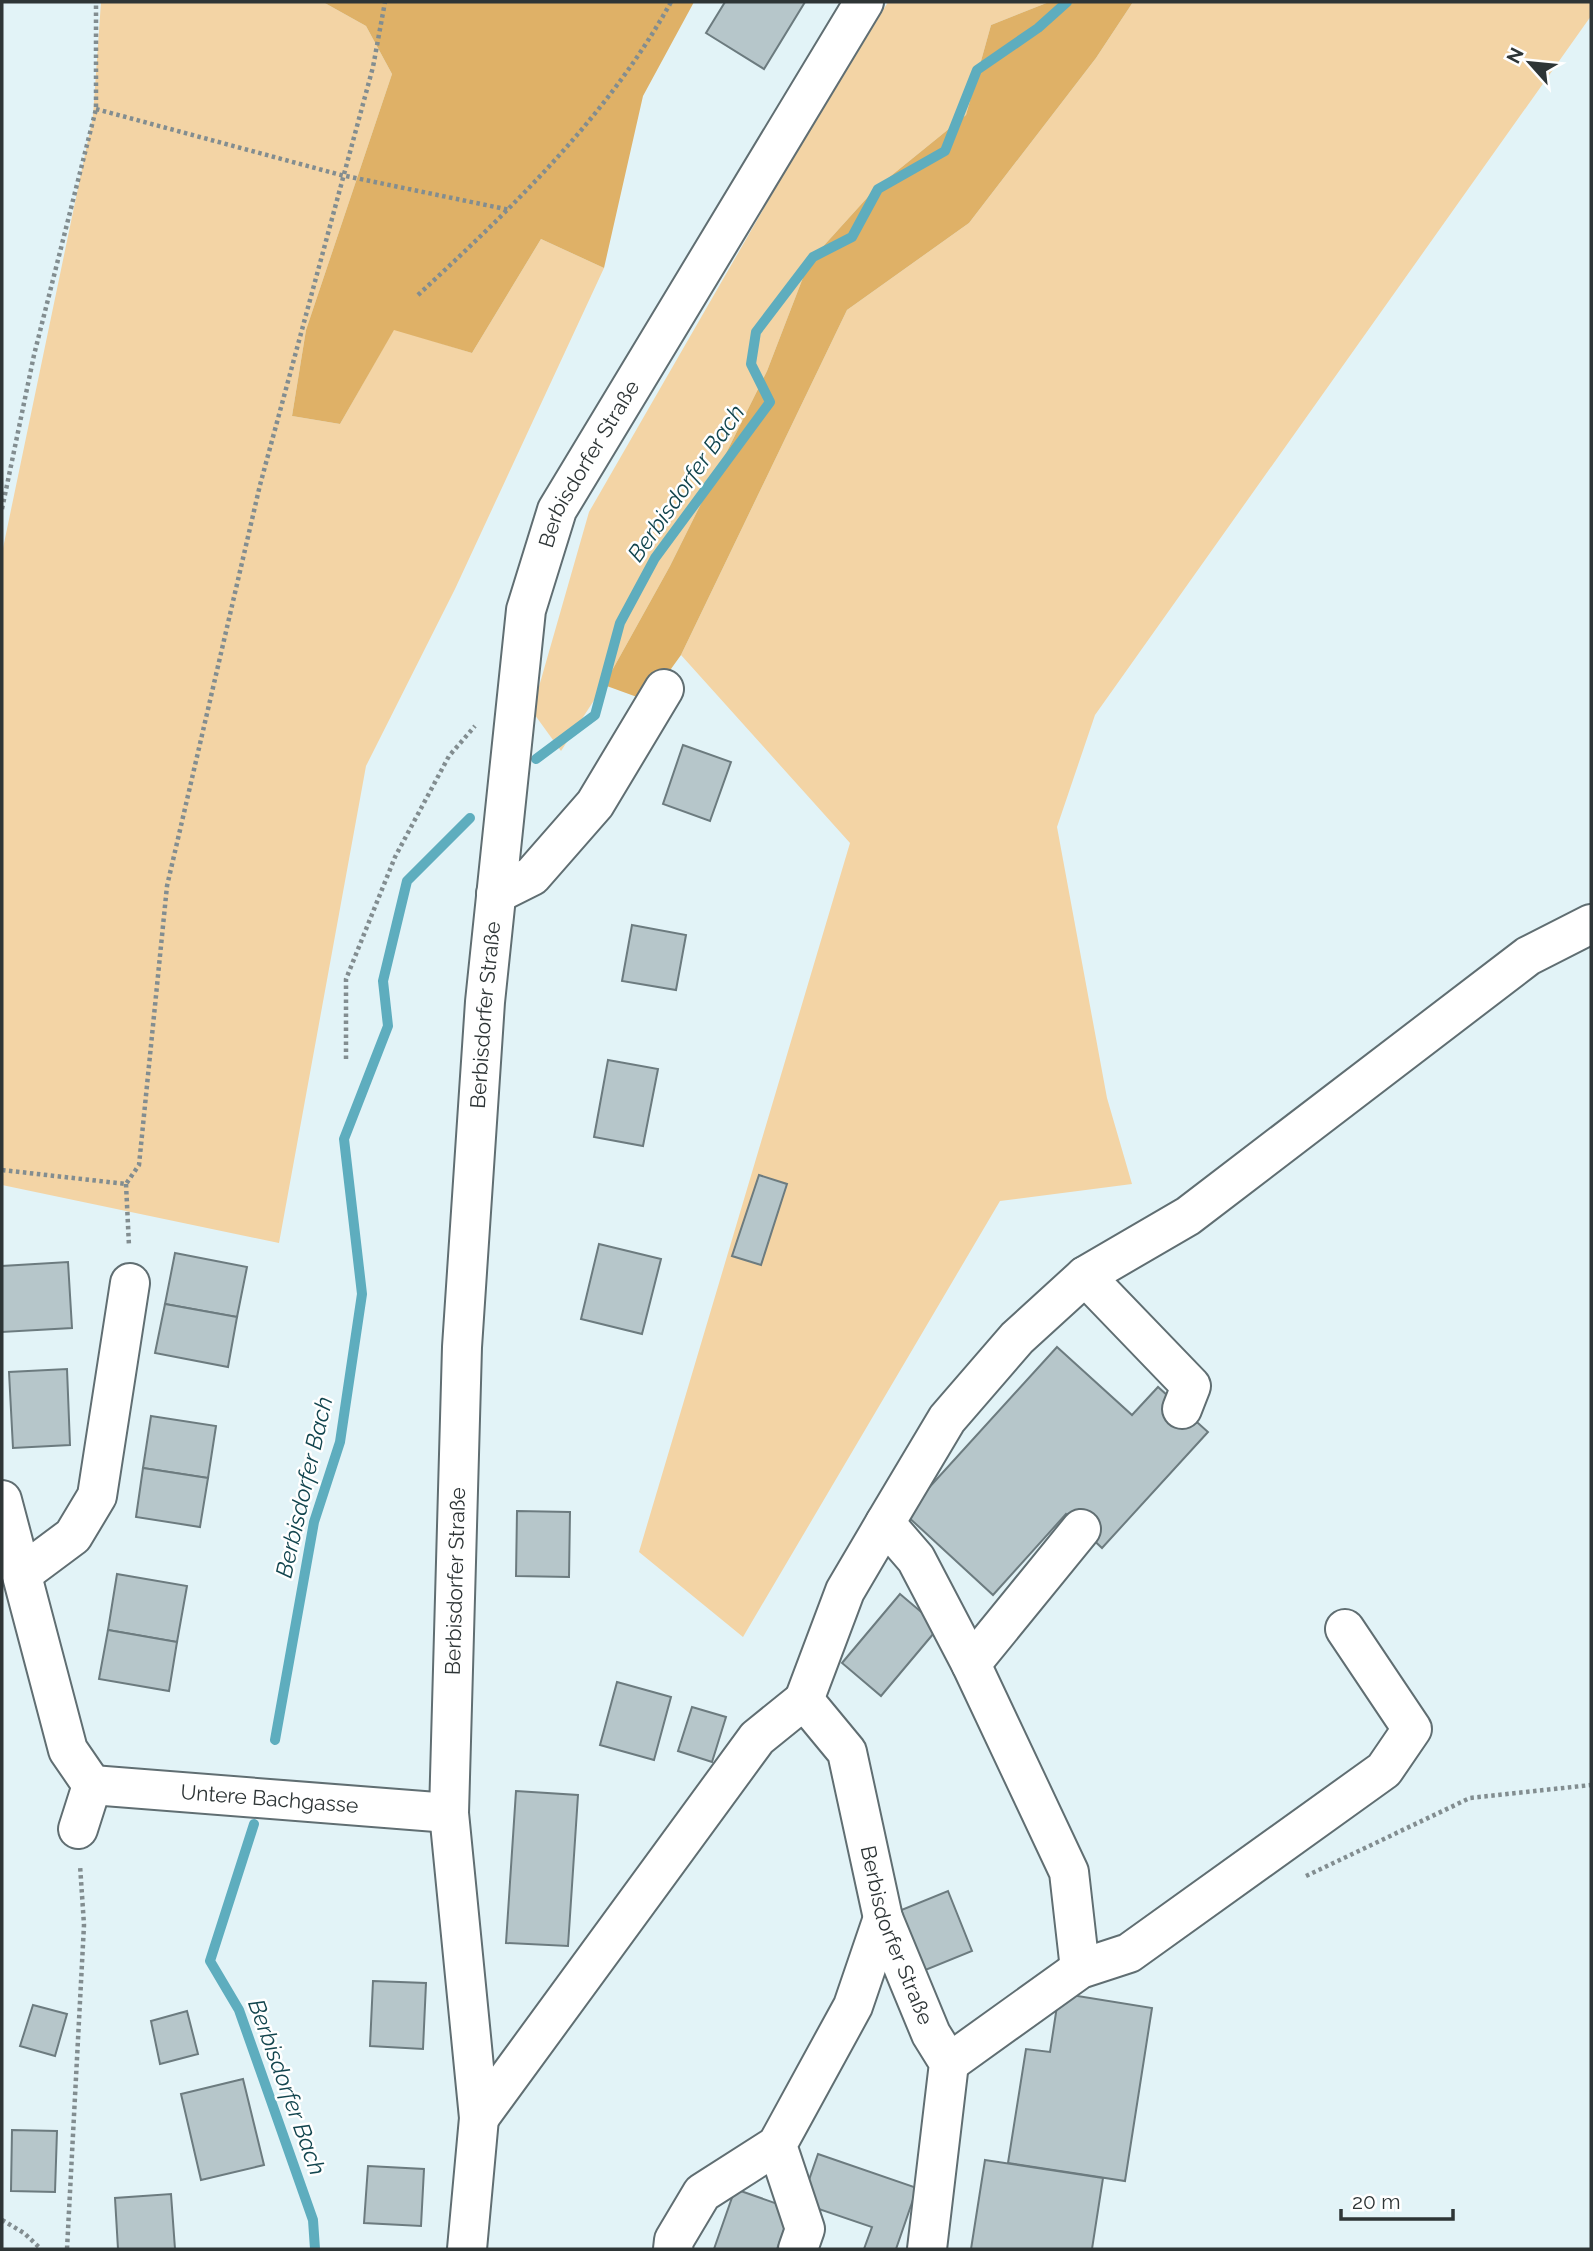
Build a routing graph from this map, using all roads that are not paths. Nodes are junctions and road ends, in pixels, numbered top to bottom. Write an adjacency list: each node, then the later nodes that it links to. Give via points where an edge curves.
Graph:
1 (864, 2): 3 (street, Berbisdorfer Straße, via 557,510 526,610)
2 (664, 690): 3 (street, via 594,804 532,876)
3 (496, 894): 16 (street, Berbisdorfer Straße, via 462,1348)
4 (1591, 924): 5 (street, via 1528,956 1188,1216)
5 (1085, 1276): 7 (street, via 1191,1386); 9 (street, via 1017,1338 947,1419)
6 (130, 1283): 11 (street, via 97,1496 73,1536)
7 (1182, 1409)
8 (2, 1500): 11 (street)
9 (885, 1523): 13 (street, via 916,1559); 14 (street, via 845,1591)
10 (1081, 1529): 13 (street)
11 (22, 1574): 15 (street, via 68,1750)
12 (1345, 1629): 19 (street, via 1412,1729 1384,1770 1129,1953)
13 (971, 1664): 19 (street, via 1069,1872)
14 (804, 1700): 18 (street, Berbisdorfer Straße, via 847,1752); 21 (street, via 757,1738)
15 (92, 1786): 16 (street, Untere Bachgasse); 17 (street)
16 (449, 1813): 21 (street, Berbisdorfer Straße)
17 (78, 1829)
18 (883, 1918): 20 (street, Berbisdorfer Straße, via 931,2034); 22 (street, via 853,2006)
19 (1080, 1969): 20 (street)
20 (949, 2063): 26 (street)
21 (479, 2118): 23 (street, Berbisdorfer Straße)
22 (777, 2145): 24 (street, via 702,2193); 25 (street, via 805,2229)
23 (467, 2249)
24 (673, 2249)
25 (798, 2249)
26 (927, 2249)

